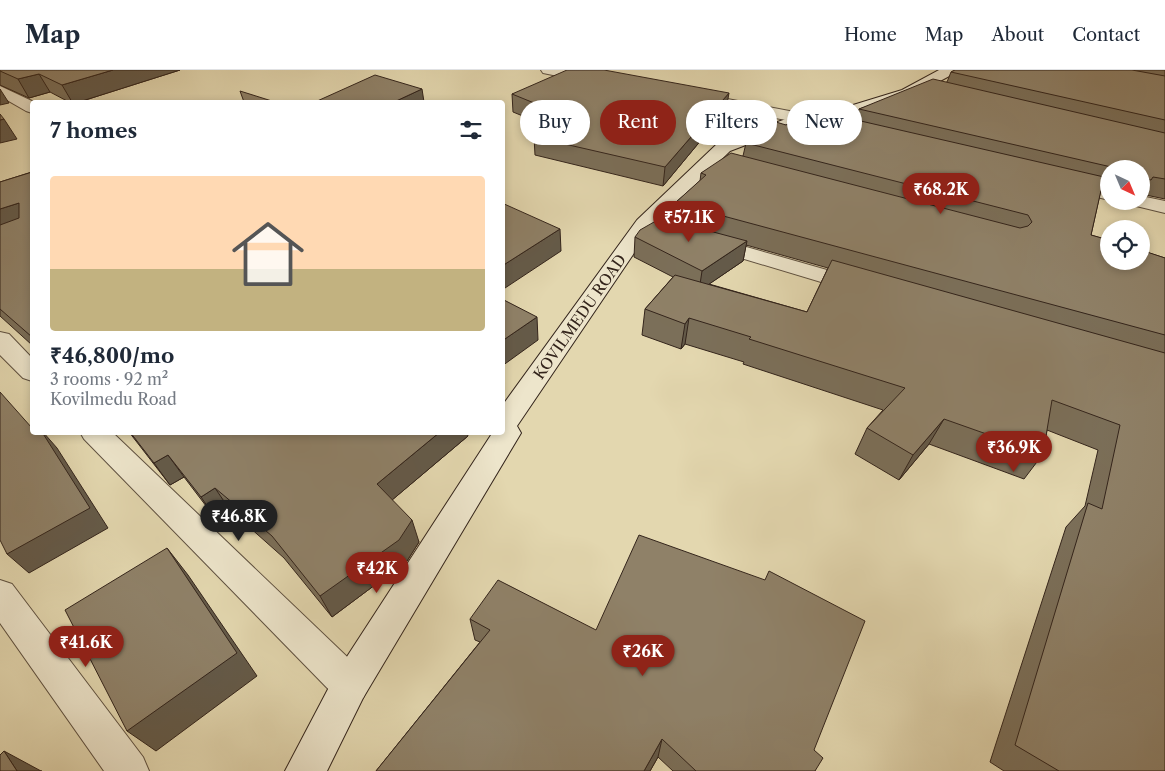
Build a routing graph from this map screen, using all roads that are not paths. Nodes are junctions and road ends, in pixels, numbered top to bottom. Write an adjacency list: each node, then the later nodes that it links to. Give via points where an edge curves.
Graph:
1 (548, 70): 3 (street)
2 (950, 70): 7 (street, KOVILMEDU ROAD, via 929,89)
3 (616, 83)
4 (0, 90): 6 (street)
5 (672, 94): 8 (street)
6 (30, 107)
7 (862, 107)
8 (787, 117)
9 (787, 125): 10 (street, KOVILMEDU ROAD, via 724,147)
10 (710, 161): 11 (street); 20 (street, KOVILMEDU ROAD, via 654,227)
11 (730, 166)
12 (1051, 180): 13 (street)
13 (1100, 192)
14 (1150, 204): 15 (street)
15 (1165, 208)
16 (692, 238): 17 (street)
17 (881, 292)
18 (0, 340): 19 (street)
19 (30, 370)
20 (505, 424)
21 (505, 431): 24 (street, KOVILMEDU ROAD, via 507,433)
22 (97, 435): 24 (street)
23 (0, 595): 25 (street)
24 (350, 684): 26 (street, KOVILMEDU ROAD)
25 (129, 771)
26 (305, 771)

